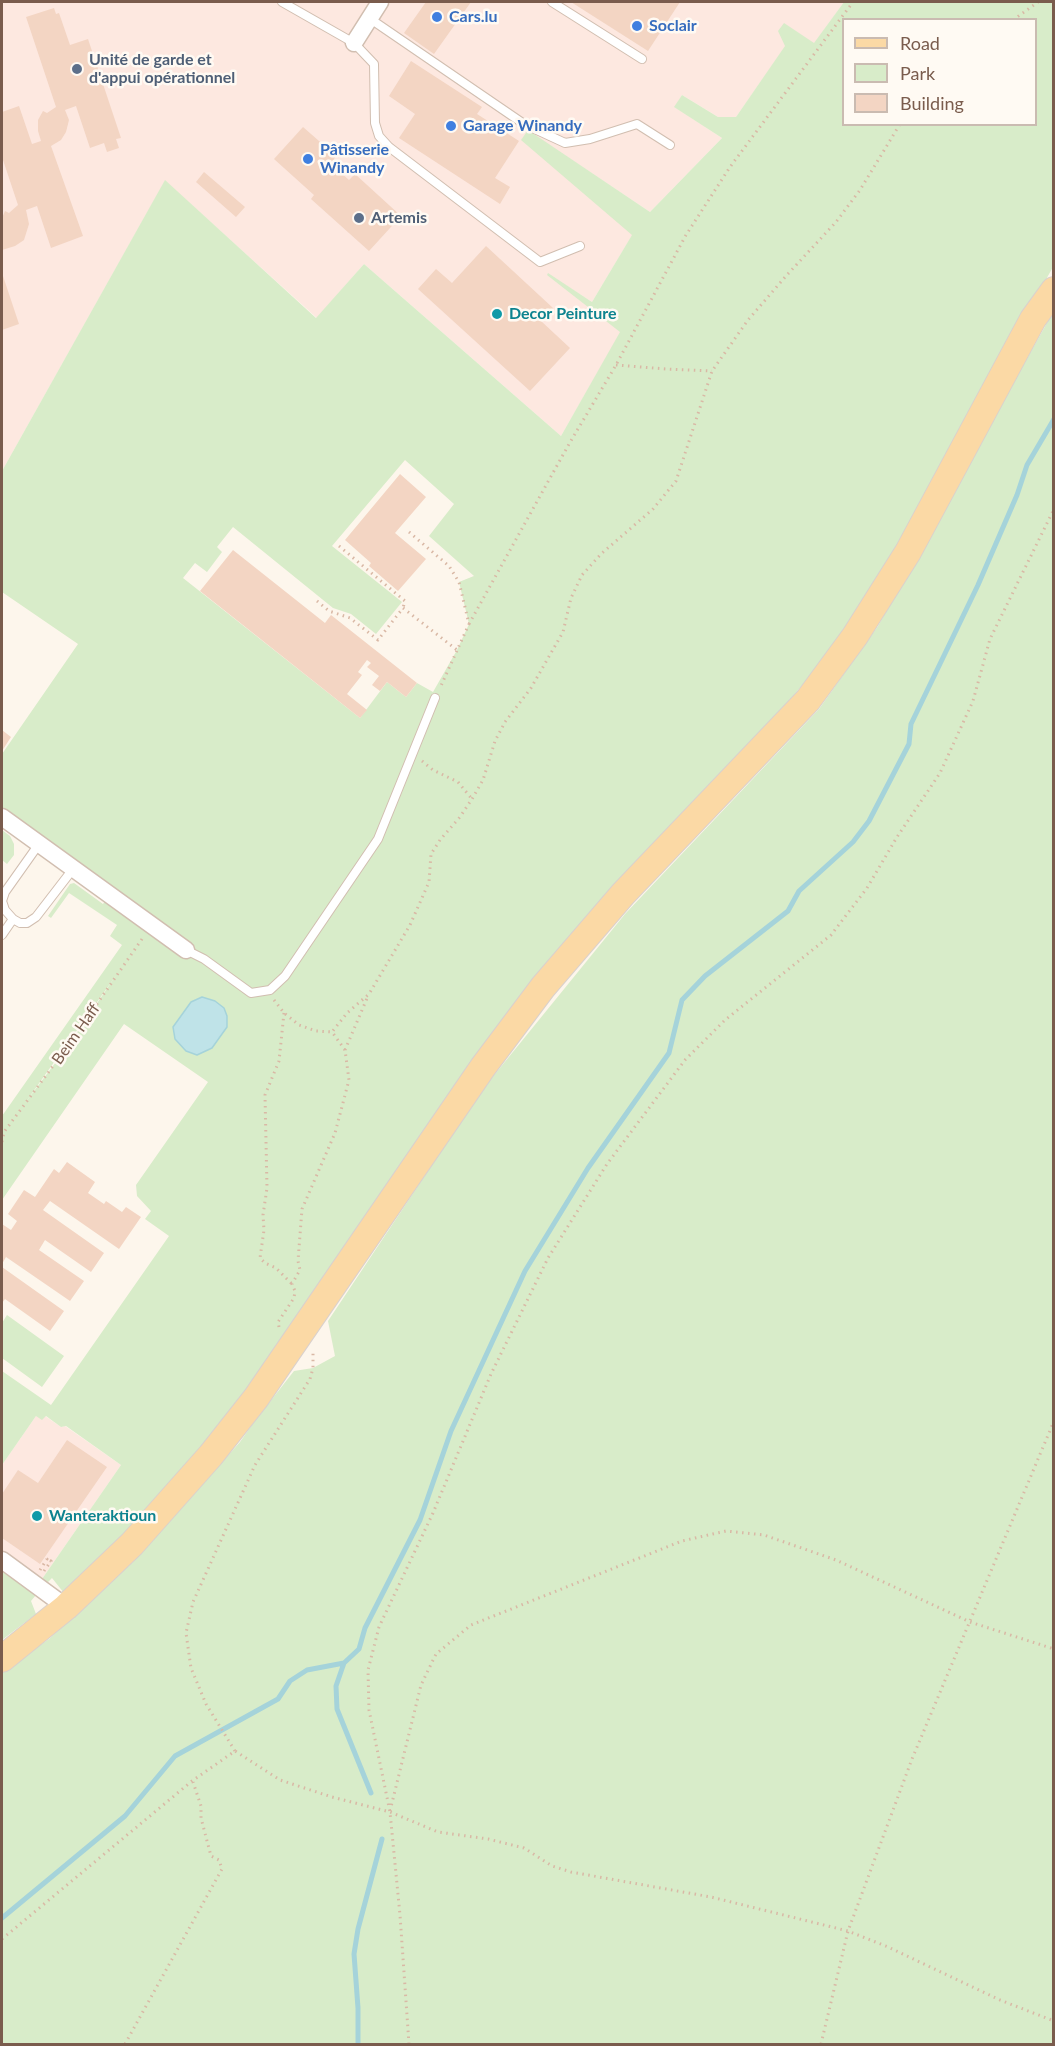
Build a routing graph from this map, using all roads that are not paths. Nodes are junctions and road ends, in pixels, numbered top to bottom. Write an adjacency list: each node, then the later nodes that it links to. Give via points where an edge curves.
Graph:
1 (282, 2): 5 (lane)
2 (380, 2): 4 (street)
3 (552, 2): 6 (lane)
4 (369, 18): 5 (street); 7 (lane, via 524,123 565,143 637,124)
5 (354, 43): 8 (lane, via 374,64 375,123 389,147 540,262)
6 (642, 59)
7 (670, 145)
8 (580, 246)
9 (1053, 290): 18 (main road, via 908,552 855,636 808,700 623,894 543,987 483,1067 256,1398 132,1544)
10 (435, 698): 16 (lane, via 378,839 285,976 270,990 250,993)
11 (2, 817): 12 (street)
12 (39, 844): 13 (street); 14 (lane, via 5,892 2,901)
13 (73, 869): 14 (lane, via 36,916 27,923); 16 (street)
14 (13, 919): 15 (lane)
15 (2, 935)
16 (186, 950)
17 (2, 1560): 18 (street)
18 (66, 1607): 19 (main road)
19 (2, 1659)

